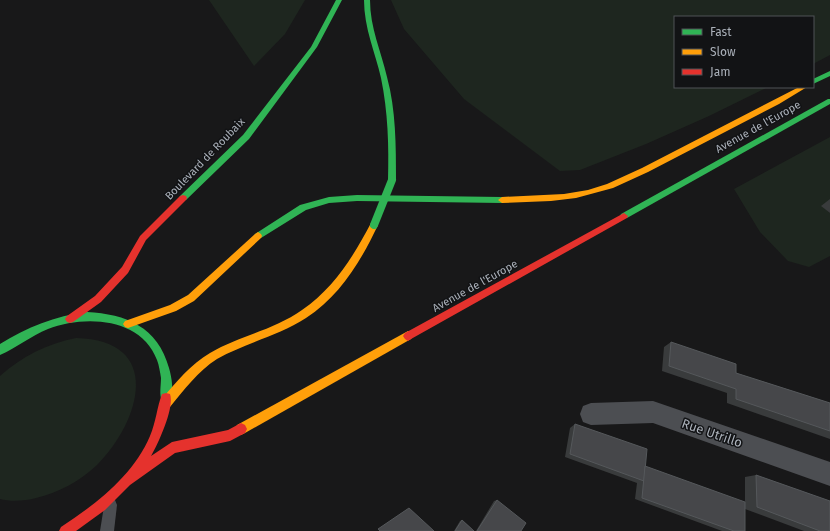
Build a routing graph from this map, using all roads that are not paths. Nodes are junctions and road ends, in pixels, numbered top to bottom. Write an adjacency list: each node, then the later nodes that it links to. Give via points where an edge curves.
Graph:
1 (339, 0): 7 (main road, Boulevard de Roubaix, via 314,47 246,137 143,238 125,270 98,299)
2 (367, 0): 10 (main road, bridge, via 366,17 384,77 391,115 393,146 392,180 362,251 327,299 301,317 266,334 233,345 205,361)
3 (830, 73): 4 (main road)
4 (814, 81)
5 (802, 88): 8 (main road, Avenue de l'Europe, via 637,175 597,191 552,198 491,201 357,198 329,200 303,207 256,237 191,298 173,308)
6 (830, 101): 13 (main road, Avenue de l'Europe, via 236,432 172,448)
7 (70, 319): 8 (main road, via 111,318); 9 (main road, via 30,332)
8 (128, 324): 10 (main road, via 143,333 155,346 163,362 167,381)
9 (0, 350)
10 (166, 403): 13 (main road, via 159,428 147,454)
11 (591, 414): 12 (street, Rue Utrillo, via 653,412)
12 (830, 474)
13 (129, 480): 14 (main road)
14 (111, 499): 15 (main road, via 81,523); 16 (lane)
15 (65, 531)
16 (107, 531)

